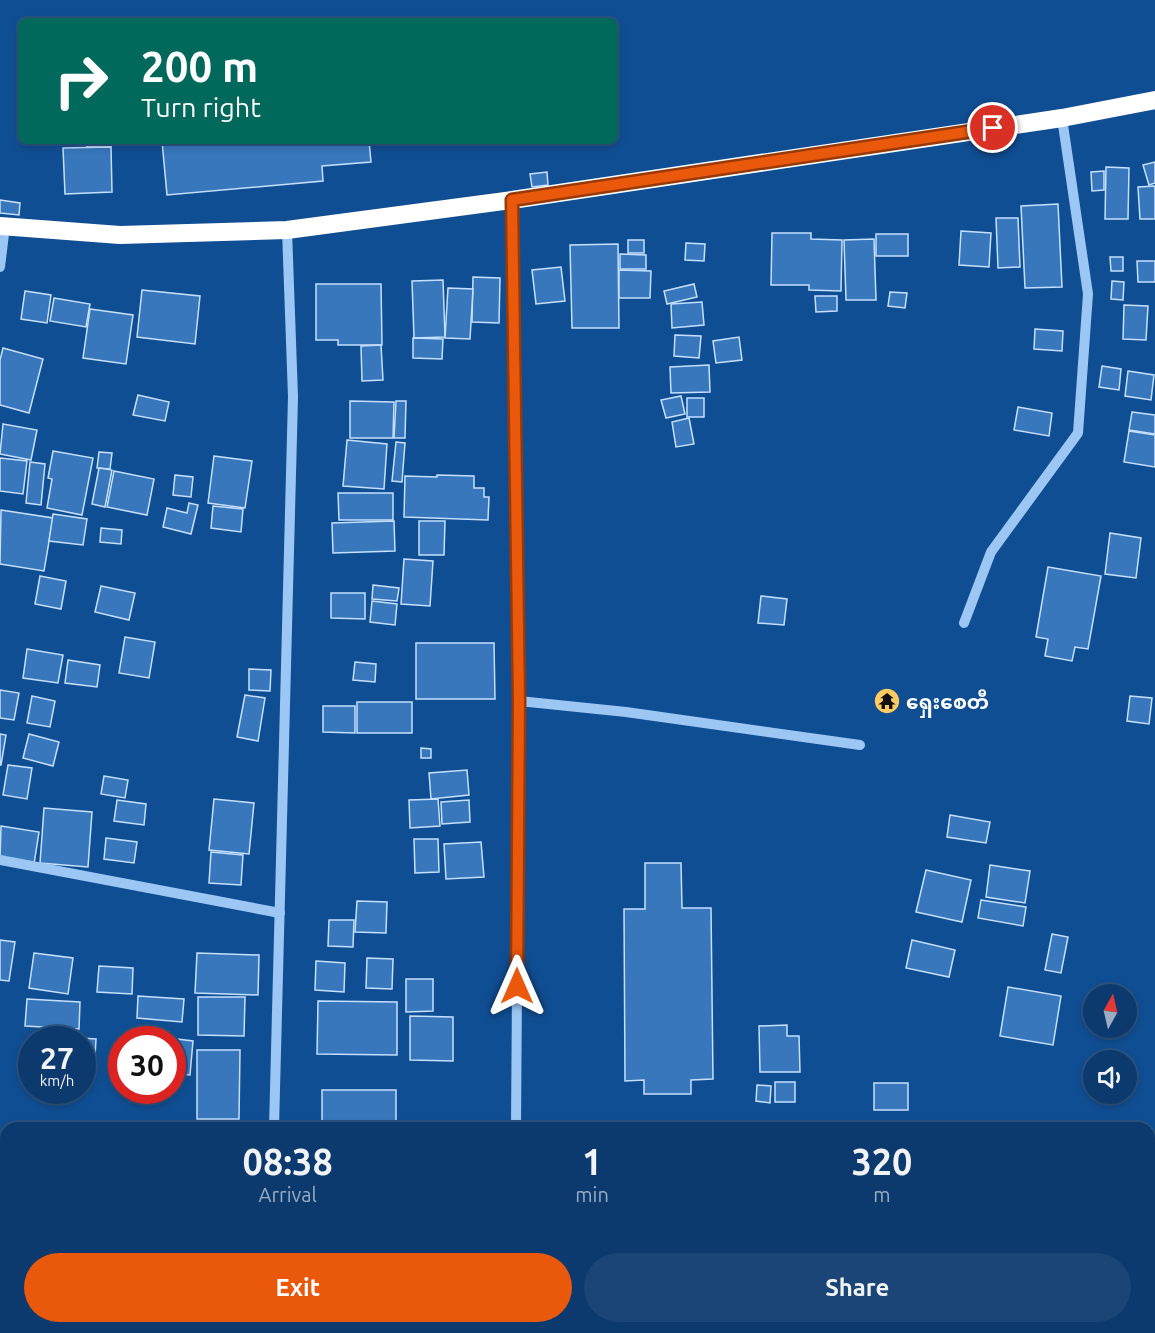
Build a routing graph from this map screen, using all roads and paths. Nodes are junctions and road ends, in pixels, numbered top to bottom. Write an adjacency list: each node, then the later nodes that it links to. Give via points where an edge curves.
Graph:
1 (1155, 99): 2 (highway)
2 (1062, 117): 3 (highway); 7 (street, via 1088,294 1078,433 991,552)
3 (512, 200): 5 (highway); 8 (street)
4 (2, 226): 5 (highway, via 120,235); 6 (street)
5 (287, 230): 11 (street, via 293,396)
6 (0, 267)
7 (964, 623)
8 (519, 701): 9 (street); 13 (street)
9 (860, 745)
10 (0, 861): 11 (street)
11 (280, 913): 12 (street)
12 (274, 1122)
13 (516, 1122)

